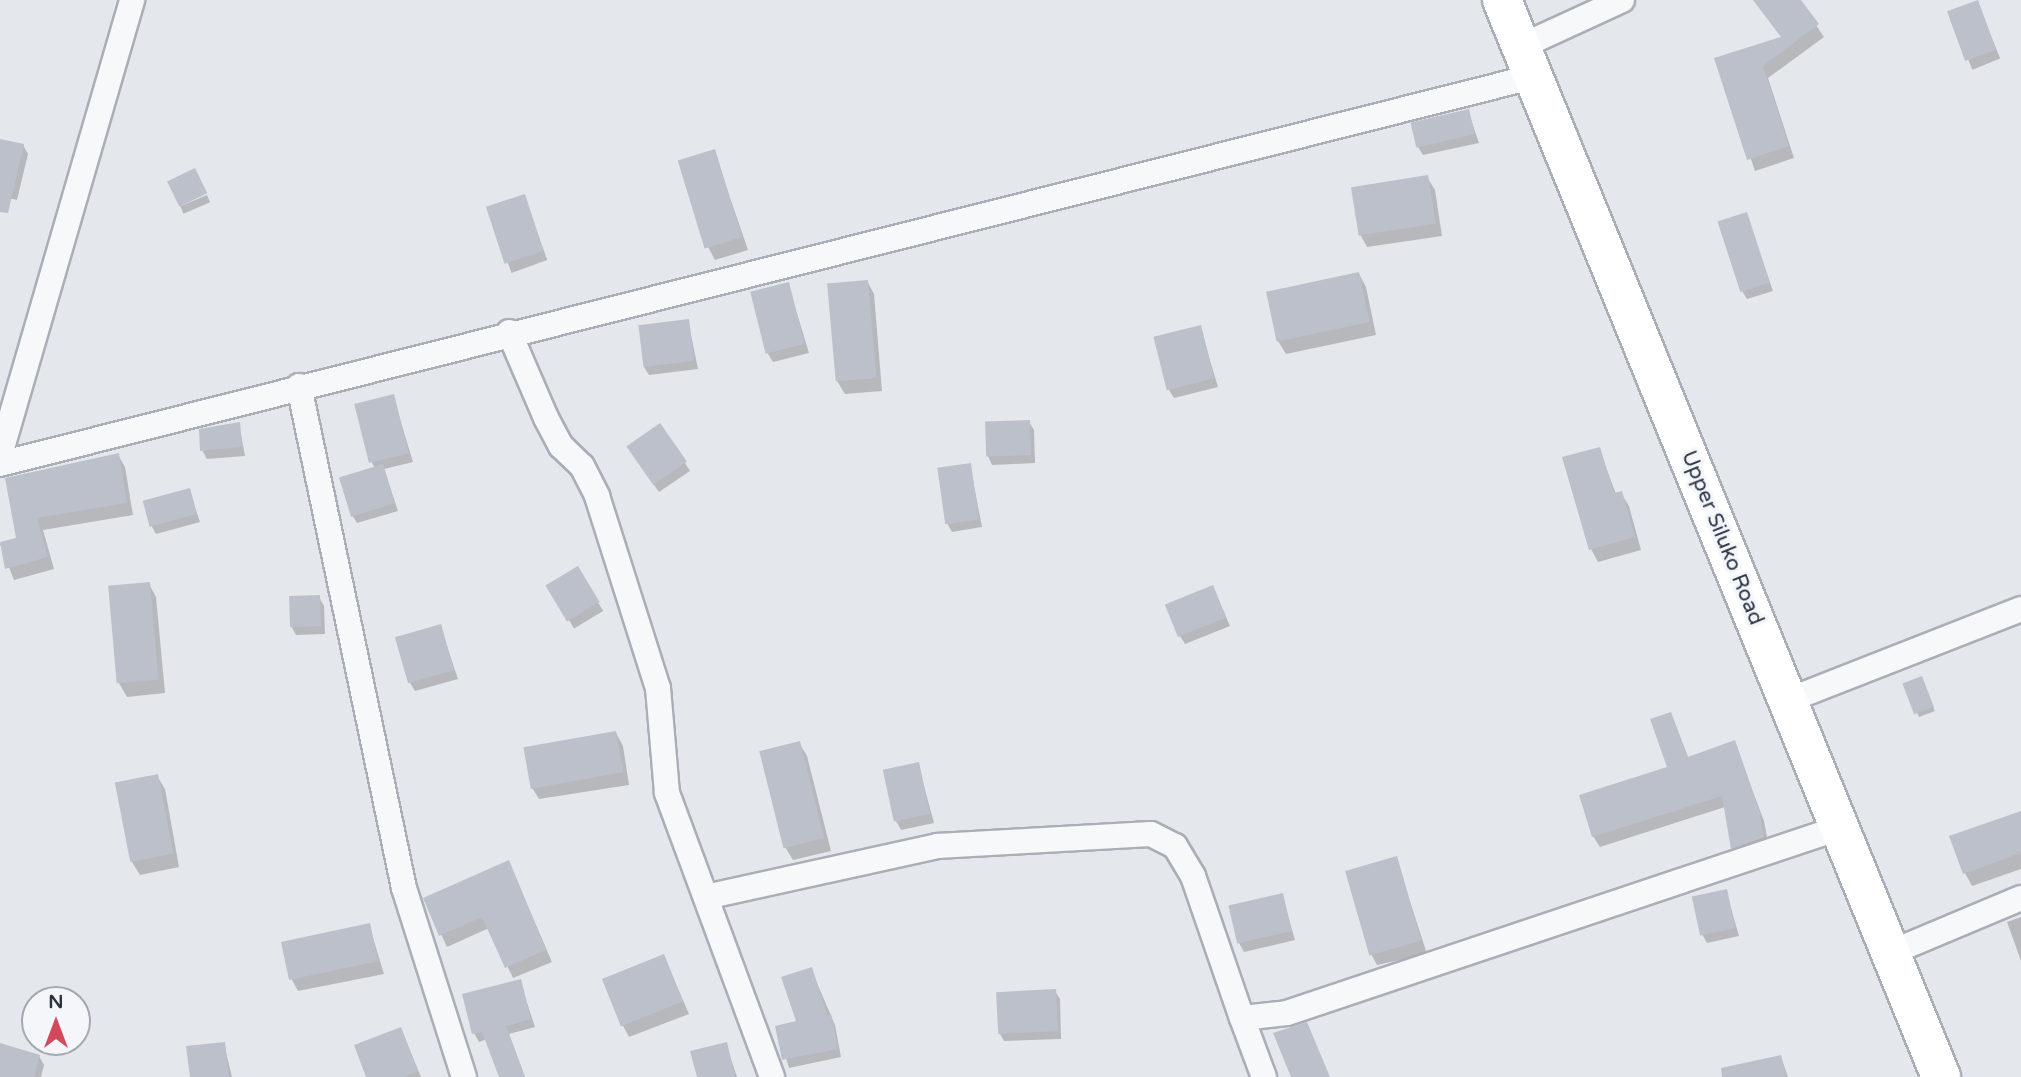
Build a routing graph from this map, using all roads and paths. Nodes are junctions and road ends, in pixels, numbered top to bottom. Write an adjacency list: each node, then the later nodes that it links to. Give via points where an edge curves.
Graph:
1 (132, 0): 7 (street)
2 (1502, 0): 4 (main road, Upper Siluko Road)
3 (1622, 0): 4 (street)
4 (1527, 62): 5 (street); 10 (main road, Upper Siluko Road)
5 (509, 332): 6 (street); 12 (street, via 561,446 582,467 597,496 658,688 667,793)
6 (299, 386): 8 (street); 16 (street, via 404,888)
7 (0, 455)
8 (0, 464)
9 (2021, 609): 10 (street)
10 (1789, 700): 11 (main road, Upper Siluko Road)
11 (1842, 827): 14 (main road, Upper Siluko Road); 15 (street, via 1287,1013)
12 (706, 897): 15 (street, via 937,846 1151,834 1175,846 1193,876); 17 (street)
13 (2021, 898): 14 (street)
14 (1890, 953): 19 (main road, Upper Siluko Road)
15 (1242, 1018): 18 (street)
16 (464, 1077)
17 (772, 1077)
18 (1264, 1077)
19 (1941, 1077)

